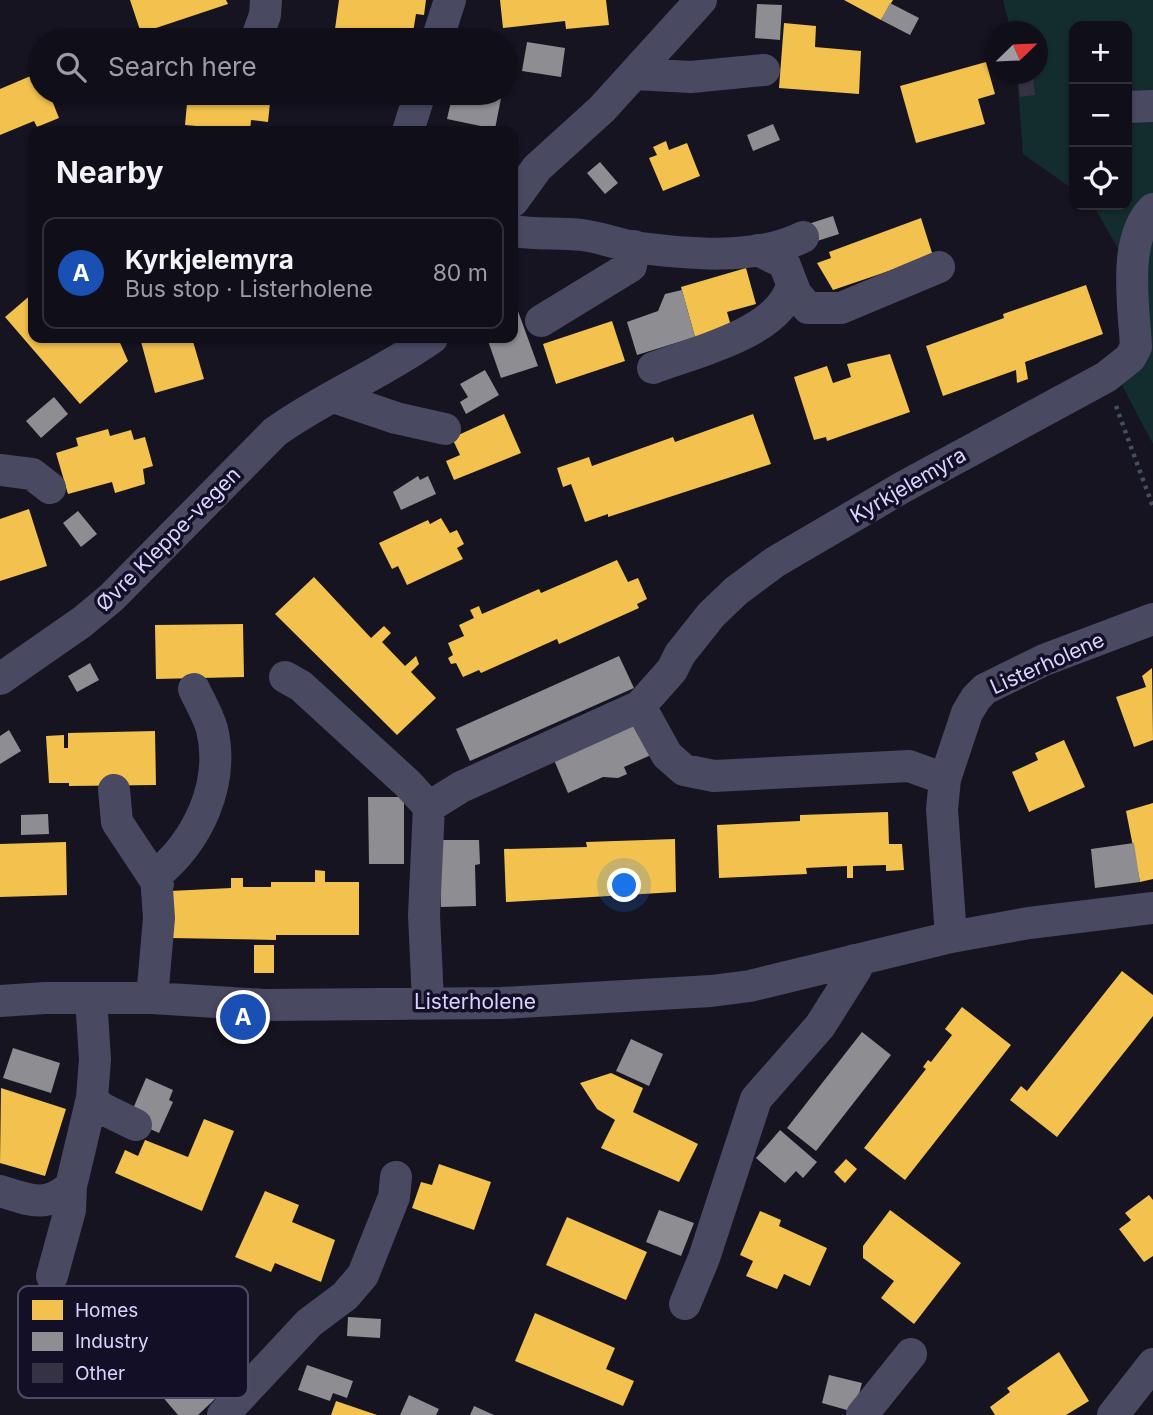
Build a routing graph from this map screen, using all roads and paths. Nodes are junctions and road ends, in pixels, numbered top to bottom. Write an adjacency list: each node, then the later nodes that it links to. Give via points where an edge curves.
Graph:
1 (266, 0): 4 (street)
2 (450, 0): 5 (street)
3 (701, 0): 7 (street)
4 (260, 28)
5 (442, 28)
6 (764, 70): 7 (street, via 691,77)
7 (634, 74): 12 (street, via 537,167)
8 (416, 105): 11 (street)
9 (1153, 106): 10 (street)
10 (1132, 107)
11 (410, 126)
12 (518, 194)
13 (1153, 209): 23 (street, Kyrkjelemyra, via 1142,221 1133,264 1136,347 1130,358)
14 (518, 231): 16 (street, via 586,235)
15 (803, 237): 17 (street)
16 (634, 246): 17 (street, via 709,253); 20 (street, via 631,266)
17 (758, 250): 19 (street, via 784,263)
18 (939, 267): 19 (street, via 841,308 808,308)
19 (792, 285): 22 (street, via 789,298 766,323)
20 (541, 321)
21 (425, 343): 24 (street, Øvre Kleppe-vegen)
22 (653, 368)
23 (1106, 377): 28 (path); 33 (street, Kyrkjelemyra, via 775,562 711,615)
24 (334, 397): 25 (street); 31 (street, Øvre Kleppe-vegen, via 275,432 111,598)
25 (445, 429)
26 (0, 470): 27 (street, via 32,474)
27 (50, 488)
28 (1153, 507)
29 (1153, 618): 34 (street, Listerholene, via 1044,660 985,689 967,713)
30 (285, 677): 36 (street, via 301,686)
31 (0, 679)
32 (194, 689): 37 (street, via 213,732 210,798 185,846 156,875)
33 (640, 706): 34 (street, via 667,755 684,770 714,776 909,766); 36 (street, Kyrkjelemyra, via 461,787)
34 (945, 779): 39 (street, Listerholene, via 943,859)
35 (114, 790): 37 (street, via 117,822)
36 (429, 807): 44 (street, via 424,915)
37 (158, 884): 42 (street)
38 (1153, 908): 39 (street, Listerholene)
39 (951, 937): 40 (street, Listerholene)
40 (854, 960): 44 (street, Listerholene, via 711,991 502,1003); 51 (street, via 856,969 820,1027 755,1098)
41 (91, 998): 42 (street, Listerholene); 43 (street, Listerholene); 45 (street)
42 (152, 998): 44 (street, Listerholene, via 264,1005)
43 (0, 1001)
44 (428, 1001)
45 (92, 1098): 46 (street, via 101,1108); 48 (street)
46 (136, 1125)
47 (396, 1177): 54 (street, via 394,1197 363,1275 345,1296 309,1323)
48 (71, 1186): 49 (street, via 59,1198 47,1201); 50 (street, via 70,1210)
49 (0, 1191)
50 (52, 1276)
51 (685, 1304)
52 (911, 1354): 57 (street)
53 (1153, 1364): 58 (street)
54 (248, 1388)
55 (239, 1398): 56 (street)
56 (223, 1415)
57 (862, 1415)
58 (1113, 1415)

